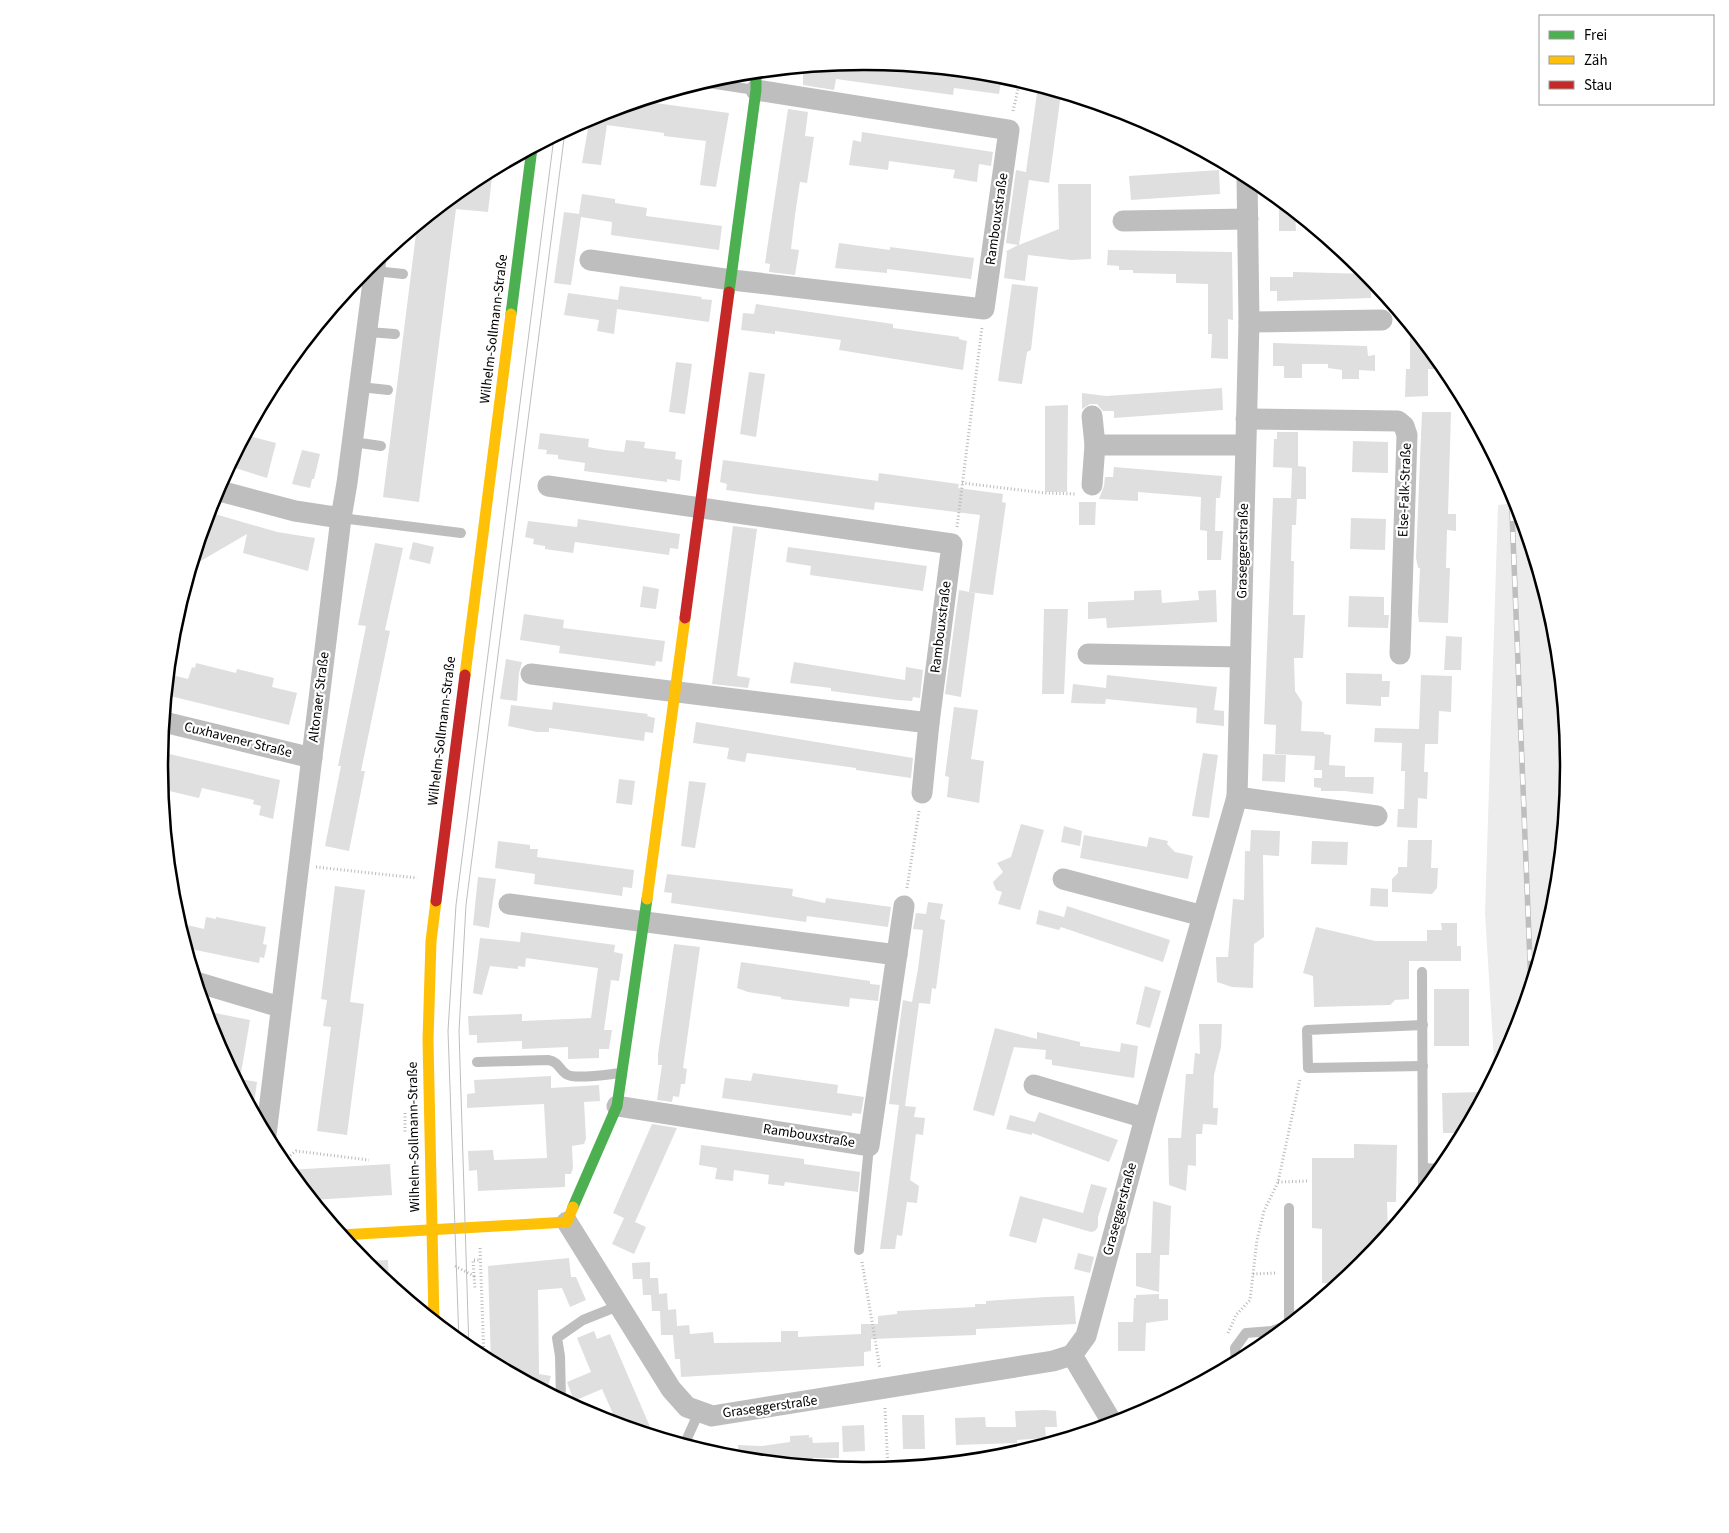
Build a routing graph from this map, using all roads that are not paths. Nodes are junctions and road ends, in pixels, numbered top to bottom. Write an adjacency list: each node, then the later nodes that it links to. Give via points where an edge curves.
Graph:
1 (740, 81): 2 (lane)
2 (756, 81): 11 (street); 11 (street, Rambouxstraße, via 1009,130 984,309)
3 (531, 155): 64 (street, Wilhelm-Sollmann-Straße, via 431,941 428,1040)
4 (1247, 185): 5 (street, Graseggerstraße)
5 (1248, 219): 6 (street); 13 (street, Graseggerstraße)
6 (1123, 221)
7 (590, 260): 11 (street)
8 (380, 267): 10 (lane)
9 (374, 272): 14 (street, Altonaer Straße)
10 (403, 274)
11 (732, 280): 27 (street)
12 (1382, 320): 13 (street)
13 (1249, 322): 19 (street, Graseggerstraße)
14 (368, 332): 15 (lane); 16 (street, Altonaer Straße)
15 (395, 334)
16 (360, 386): 17 (lane); 20 (street, Altonaer Straße)
17 (388, 390)
18 (1092, 416): 21 (street)
19 (1246, 419): 22 (street, Graseggerstraße); 31 (street, Else-Falk-Straße, via 1398,421 1404,426 1407,435)
20 (353, 442): 23 (lane); 28 (street, Altonaer Straße)
21 (1095, 445): 22 (street); 24 (street)
22 (1245, 445): 32 (street, Graseggerstraße)
23 (381, 446)
24 (1092, 485)
25 (548, 486): 27 (street)
26 (225, 492): 28 (street, via 295,511)
27 (701, 506): 34 (street); 36 (street, Rambouxstraße, via 952,544)
28 (341, 518): 29 (lane); 37 (street, Altonaer Straße)
29 (461, 533)
30 (1088, 654): 32 (street)
31 (1400, 654)
32 (1240, 657): 39 (street, Graseggerstraße)
33 (531, 674): 34 (street)
34 (674, 692): 36 (street); 45 (street)
35 (169, 723): 37 (street, Cuxhavener Straße)
36 (929, 723): 38 (street, Rambouxstraße)
37 (312, 758): 49 (street, Altonaer Straße)
38 (922, 793)
39 (1237, 798): 40 (street); 44 (street, Graseggerstraße)
40 (1377, 816)
41 (1063, 879): 44 (street)
42 (509, 904): 45 (street)
43 (904, 906): 46 (street, Rambouxstraße)
44 (1203, 916): 56 (street, Graseggerstraße)
45 (644, 922): 46 (street); 53 (street)
46 (897, 955): 58 (street, Rambouxstraße)
47 (1422, 972): 50 (lane)
48 (203, 984): 49 (street)
49 (280, 1007): 57 (street, Altonaer Straße)
50 (1423, 1026): 52 (lane); 52 (lane, via 1307,1030 1308,1068)
51 (477, 1062): 53 (lane, via 548,1060 556,1061 566,1074 573,1076)
52 (1423, 1066): 59 (lane)
53 (622, 1073): 55 (street)
54 (1034, 1085): 56 (street)
55 (617, 1106): 58 (street, Rambouxstraße); 63 (street)
56 (1145, 1118): 71 (street, Graseggerstraße, via 1086,1336)
57 (267, 1125)
58 (869, 1146): 66 (lane)
59 (1423, 1168): 60 (lane); 61 (lane)
60 (1433, 1169)
61 (1423, 1183)
62 (1289, 1208): 69 (lane)
63 (567, 1222): 64 (street); 67 (street, Graseggerstraße)
64 (432, 1230): 65 (street); 68 (street, Wilhelm-Sollmann-Straße)
65 (349, 1235)
66 (859, 1250)
67 (618, 1306): 73 (lane, via 583,1320 557,1338); 74 (street, Graseggerstraße, via 671,1390 687,1407)
68 (434, 1314)
69 (1290, 1318)
70 (1272, 1331): 72 (lane, via 1246,1333 1236,1348)
71 (1072, 1354): 74 (street, Graseggerstraße, via 1053,1361 884,1390 712,1416); 75 (street)
72 (1236, 1355)
73 (561, 1393)
74 (699, 1412): 76 (lane)
75 (1109, 1418)
76 (686, 1440)

